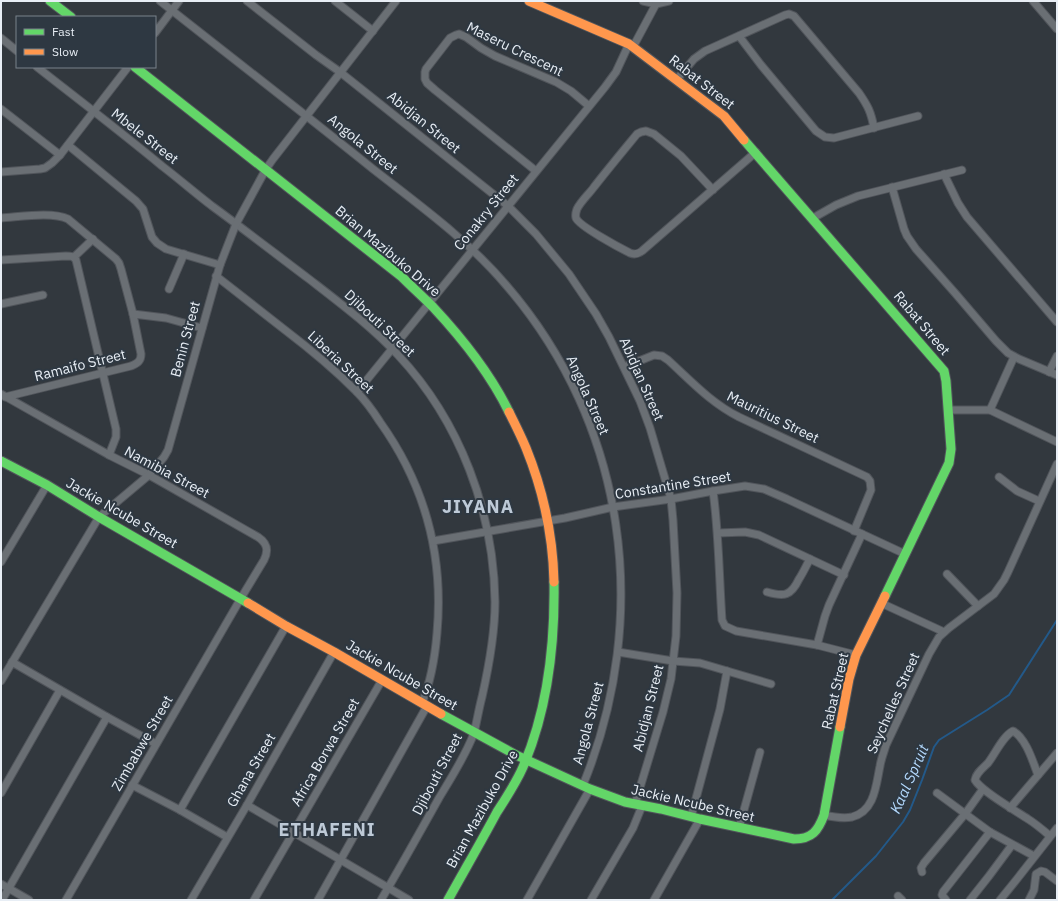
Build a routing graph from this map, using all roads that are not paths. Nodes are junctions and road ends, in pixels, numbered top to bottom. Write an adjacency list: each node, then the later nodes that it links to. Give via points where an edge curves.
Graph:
1 (50, 1): 13 (street)
2 (160, 1): 12 (street, Angola Street)
3 (180, 1): 12 (street)
4 (247, 1): 24 (street, Abidjan Street)
5 (335, 1): 16 (street)
6 (396, 1): 16 (street, Benin Street)
7 (529, 1): 19 (street, Rabat Street)
8 (644, 1): 11 (street)
9 (669, 1): 11 (street)
10 (1033, 1): 14 (street)
11 (656, 4): 19 (street, Conakry Street)
12 (172, 10): 15 (street); 29 (street, Angola Street)
13 (70, 16)
14 (1057, 29)
15 (156, 31)
16 (373, 32): 24 (street, Benin Street)
17 (739, 36): 25 (street, via 700,54); 31 (street, via 820,135 834,138); 31 (street, via 785,15 794,16 867,104)
18 (1, 38): 20 (street)
19 (631, 45): 25 (street, Rabat Street); 26 (street, Conakry Street, via 616,72)
20 (16, 50)
21 (38, 68): 28 (street, Mbele Street)
22 (127, 68): 28 (street)
23 (137, 68): 35 (street, Brian Mazibuko Drive)
24 (340, 72): 29 (street, Benin Street); 42 (street, Abidjan Street)
25 (677, 79): 33 (street, Rabat Street, via 724,116)
26 (589, 106): 37 (street, Conakry Street); 37 (street, Maseru Crescent, via 565,87 495,56 463,35 456,34 450,38 426,69 427,83)
27 (1, 109): 34 (street)
28 (93, 112): 32 (street); 45 (street, Mbele Street)
29 (307, 116): 35 (street, Benin Street); 47 (street, Angola Street)
30 (918, 116): 31 (street)
31 (874, 128)
32 (68, 145): 34 (street); 48 (street, via 139,204 152,237 157,243)
33 (756, 152): 41 (street); 44 (street, Rabat Street)
34 (60, 154): 38 (street, via 45,168)
35 (266, 169): 45 (street, Benin Street); 55 (street, Brian Mazibuko Drive, via 402,277)
36 (962, 170): 39 (street)
37 (536, 171): 42 (street, Conakry Street)
38 (1, 172)
39 (944, 174): 40 (street); 58 (street, via 967,217)
40 (892, 187): 44 (street, via 858,196); 62 (street, via 904,229 911,243 996,341)
41 (713, 190): 41 (street, via 636,254 593,232 578,222 575,215 578,207 601,178 637,134 643,131 654,134 681,156)
42 (508, 206): 47 (street, Conakry Street); 63 (street, Abidjan Street, via 536,234 569,274 596,314)
43 (1, 218): 46 (street, Ramaifo Street, via 58,215 68,219)
44 (813, 218): 69 (street, Rabat Street, via 941,367 946,381)
45 (236, 224): 51 (street, Benin Street); 60 (street, Djibouti Street, via 342,305)
46 (93, 239): 49 (street); 57 (street, Ramaifo Street, via 119,263)
47 (472, 250): 55 (street, Conakry Street); 81 (street, Angola Street, via 507,286 535,322 570,379 595,440)
48 (184, 254): 51 (street); 53 (street)
49 (74, 257): 50 (street); 65 (street)
50 (1, 260)
51 (220, 265): 52 (street, Benin Street)
52 (216, 276): 59 (street, Benin Street); 67 (street, Liberia Street, via 303,344)
53 (169, 289)
54 (43, 295): 56 (street)
55 (430, 303): 60 (street, Conakry Street); 83 (street, Brian Mazibuko Drive, via 473,353 502,398 534,470)
56 (1, 304)
57 (133, 314): 59 (street, via 166,318); 65 (street, Ramaifo Street, via 140,360 131,366)
58 (1057, 322)
59 (202, 328): 75 (street, Benin Street, via 168,450)
60 (392, 349): 67 (street, Conakry Street); 85 (street, Djibouti Street, via 422,384 453,434 472,475)
61 (1057, 356): 64 (street)
62 (1014, 357): 64 (street); 70 (street)
63 (624, 367): 79 (street, Abidjan Street, via 650,428); 84 (street, Mauritius Street, via 654,355 662,356 722,408 867,476 871,490)
64 (1049, 372): 66 (street)
65 (102, 373): 68 (street, Ramaifo Street); 72 (street, via 116,429 116,437)
66 (1057, 376)
67 (357, 392): 88 (street, Liberia Street, via 387,432 407,466 422,502)
68 (3, 396): 72 (street, Namibia Street)
69 (948, 410): 70 (street); 89 (street, Rabat Street, via 951,449 949,463)
70 (990, 410): 71 (street)
71 (1057, 442)
72 (109, 455): 75 (street, Namibia Street)
73 (1, 460): 77 (street, Jackie Ncube Street)
74 (1057, 464): 80 (street, Seychelles Street)
75 (149, 475): 82 (street, Benin Street); 95 (street, Namibia Street, via 266,544 267,555)
76 (999, 477): 80 (street, via 1018,491)
77 (46, 485): 82 (street, Jackie Ncube Street); 91 (street)
78 (713, 491): 79 (street, Constantine Street); 84 (street, Constantine Street, via 745,486 764,489); 86 (street)
79 (671, 499): 81 (street, Constantine Street); 104 (street, Abidjan Street, via 677,593)
80 (1040, 502): 97 (street, Seychelles Street, via 1004,580 994,594)
81 (613, 508): 83 (street, Constantine Street); 102 (street, Angola Street, via 622,584)
82 (99, 516): 95 (street, Jackie Ncube Street); 105 (street, Benin Street)
83 (547, 521): 85 (street, Constantine Street); 117 (street, Brian Mazibuko Drive, via 554,572 553,635 550,669 542,709)
84 (854, 530): 87 (street, Constantine Street)
85 (488, 532): 88 (street, Constantine Street); 113 (street, Djibouti Street, via 494,581 494,620 490,658)
86 (718, 533): 90 (street, via 752,532); 100 (street, via 722,617 725,626 736,631)
87 (862, 534): 89 (street, Constantine Street); 93 (street)
88 (433, 541): 111 (street, Liberia Street, via 439,596 438,619 437,639)
89 (904, 554): 96 (street, Rabat Street)
90 (810, 559): 93 (street); 94 (street, via 792,590 784,594)
91 (1, 562)
92 (947, 574): 97 (street)
93 (844, 575): 100 (street, via 827,610)
94 (767, 592)
95 (240, 598): 98 (street, Jackie Ncube Street); 114 (street, Zimbabwe Street)
96 (881, 603): 99 (street); 103 (street, Rabat Street)
97 (978, 606): 99 (street, Seychelles Street)
98 (286, 626): 101 (street, Jackie Ncube Street); 127 (street)
99 (944, 632): 129 (street, Seychelles Street, via 930,654 886,745 872,799 863,811 851,817)
100 (817, 645): 103 (street)
101 (334, 652): 107 (street, Jackie Ncube Street); 124 (street, Ghana Street)
102 (618, 652): 104 (street); 120 (street, Angola Street, via 608,712)
103 (856, 655): 129 (street, Rabat Street)
104 (673, 661): 106 (street, via 700,663); 125 (street, Abidjan Street, via 669,690)
105 (12, 662): 108 (street, Benin Street); 110 (street)
106 (726, 671): 109 (street); 130 (street, via 720,709)
107 (382, 680): 111 (street, Jackie Ncube Street); 134 (street, Africa Borwa Street)
108 (1, 681)
109 (771, 684)
110 (60, 690): 112 (street); 122 (street)
111 (425, 705): 113 (street, Jackie Ncube Street); 141 (street, Liberia Street)
112 (107, 717): 114 (street); 146 (street)
113 (474, 732): 117 (street, Jackie Ncube Street); 145 (street, Djibouti Street)
114 (156, 744): 119 (street, Zimbabwe Street)
115 (760, 752): 132 (street)
116 (1057, 753): 118 (street)
117 (526, 760): 120 (street, Jackie Ncube Street); 155 (street, Brian Mazibuko Drive)
118 (1038, 775): 121 (street, via 1028,750 1013,731 976,777 976,782); 126 (street)
119 (132, 785): 127 (street); 149 (street, Zimbabwe Street)
120 (587, 787): 125 (street, Jackie Ncube Street); 156 (street, Angola Street)
121 (983, 789): 126 (street); 128 (street)
122 (1, 793)
123 (937, 794): 128 (street)
124 (246, 805): 134 (street); 138 (street, Ghana Street)
125 (639, 805): 130 (street, Jackie Ncube Street); 157 (street, Abidjan Street, via 639,815 633,828)
126 (1010, 808): 137 (street)
127 (180, 810): 138 (street)
128 (965, 814): 136 (street); 142 (street, via 924,863)
129 (824, 815): 135 (street, Rabat Street)
130 (691, 817): 131 (street, Jackie Ncube Street)
131 (700, 819): 132 (street, Jackie Ncube Street); 158 (street)
132 (739, 828): 135 (street, Jackie Ncube Street, via 794,839 805,839)
133 (1057, 828): 137 (street)
134 (293, 832): 141 (street); 151 (street, Africa Borwa Street)
135 (816, 832)
136 (990, 832): 139 (street); 159 (street, via 943,892)
137 (1050, 836): 140 (street)
138 (227, 837): 150 (street, Ghana Street)
139 (1012, 845): 140 (street); 160 (street)
140 (1034, 856): 161 (street)
141 (341, 860): 145 (street); 152 (street, Liberia Street)
142 (922, 872)
143 (1057, 881): 162 (street, via 1044,872 1036,874 1034,890)
144 (1, 884): 146 (street)
145 (388, 887): 153 (street, Djibouti Street); 154 (street)
146 (9, 888): 147 (street); 148 (street)
147 (2, 900)
148 (29, 900)
149 (66, 900)
150 (191, 900)
151 (254, 900)
152 (318, 900)
153 (381, 900)
154 (409, 900)
155 (448, 900)
156 (527, 900)
157 (591, 900)
158 (654, 900)
159 (946, 900)
160 (970, 900)
161 (1000, 900)
162 (1029, 900)

